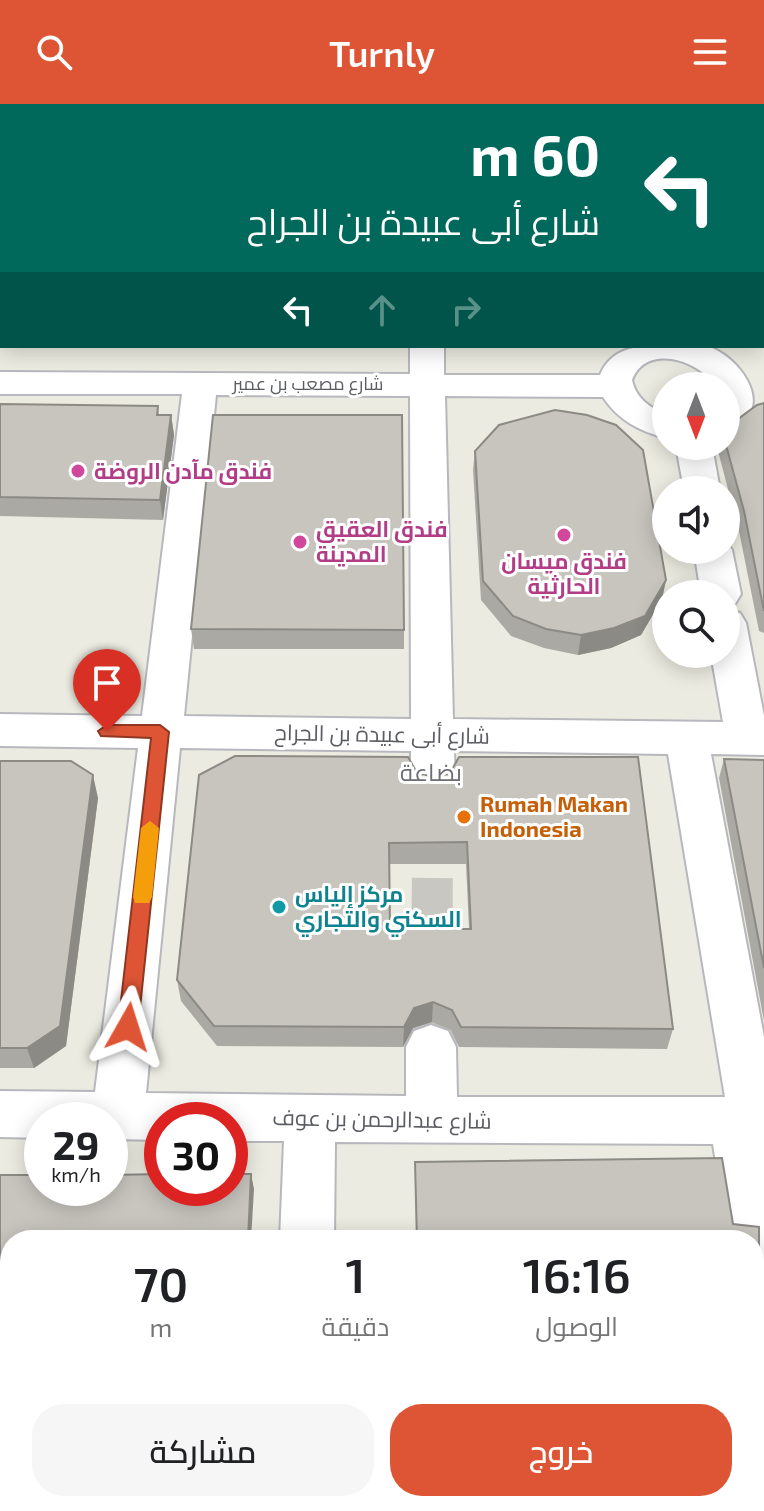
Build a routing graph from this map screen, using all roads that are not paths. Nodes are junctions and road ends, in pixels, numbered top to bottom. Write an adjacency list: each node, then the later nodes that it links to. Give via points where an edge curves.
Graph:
1 (120, 348): 4 (street)
2 (427, 348): 6 (street)
3 (0, 383): 4 (street, شارع مصعب بن عمير)
4 (113, 383): 5 (street, شارع مصعب بن عمير)
5 (200, 384): 6 (street, شارع مصعب بن عمير); 13 (street)
6 (428, 384): 7 (street, شارع مصعب بن عمير); 14 (street)
7 (616, 386): 8 (street, via 630,360 677,348 704,351 728,362); 10 (street, via 623,403)
8 (758, 390): 9 (street)
9 (740, 416)
10 (652, 422)
11 (738, 668): 16 (street)
12 (0, 730): 13 (street, شارع أبى عبيدة بن الجراح)
13 (160, 732): 14 (street, شارع أبى عبيدة بن الجراح); 19 (street)
14 (434, 735): 15 (street, شارع أبى عبيدة بن الجراح); 17 (street)
15 (687, 738): 16 (street, شارع أبى عبيدة بن الجراح); 25 (street)
16 (756, 738)
17 (433, 780)
18 (431, 1047): 24 (street)
19 (119, 1102)
20 (0, 1114): 21 (street, شارع عبدالرحمن بن عوف)
21 (24, 1114)
22 (128, 1115): 23 (street, شارع عبدالرحمن بن عوف)
23 (310, 1117): 24 (street, شارع عبدالرحمن بن عوف); 26 (street)
24 (432, 1120): 25 (street, شارع عبدالرحمن بن عوف)
25 (751, 1121): 27 (street)
26 (307, 1230)
27 (759, 1230)

